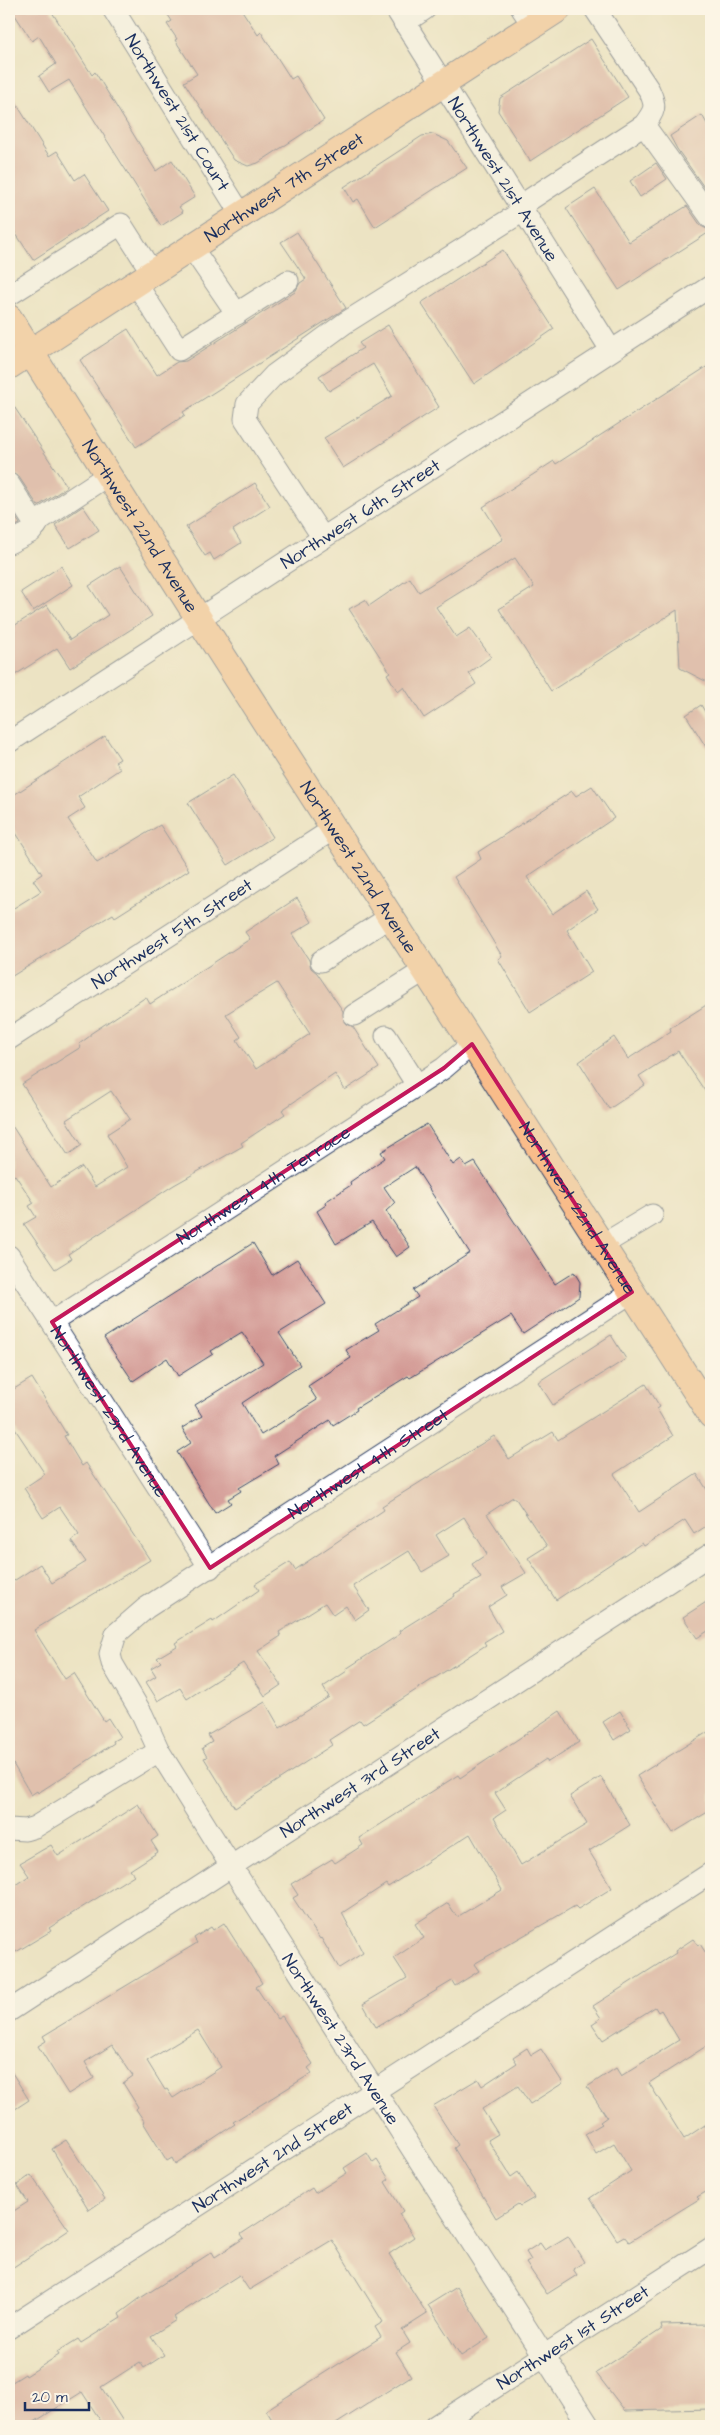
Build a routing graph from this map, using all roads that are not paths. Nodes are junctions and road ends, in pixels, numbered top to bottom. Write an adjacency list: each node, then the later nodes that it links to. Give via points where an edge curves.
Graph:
1 (114, 9): 10 (street, Northwest 21st Court)
2 (425, 9): 5 (street)
3 (558, 9): 6 (main road, Northwest 7th Street)
4 (595, 9): 8 (street, via 654,101 653,112)
5 (400, 16): 7 (street, Northwest 21st Avenue)
6 (527, 17): 7 (main road, Northwest 7th Street)
7 (442, 84): 9 (street, Northwest 21st Avenue); 10 (main road, Northwest 7th Street)
8 (644, 125): 9 (street); 11 (street)
9 (521, 209): 19 (street, Northwest 21st Avenue); 25 (street, via 345,323 274,375 248,404 245,419)
10 (242, 216): 12 (main road, Northwest 7th Street)
11 (711, 218)
12 (192, 248): 13 (main road, Northwest 7th Street); 17 (street)
13 (145, 280): 16 (street, via 121,224); 17 (street, via 180,350); 20 (main road, Northwest 7th Street)
14 (288, 281): 17 (street)
15 (711, 286): 19 (street, Northwest 6th Street)
16 (9, 295)
17 (236, 314)
18 (9, 318): 20 (main road, Northwest 22nd Avenue)
19 (612, 350): 25 (street, Northwest 6th Street)
20 (30, 352): 21 (main road, Northwest 7th Street); 22 (main road, Northwest 22nd Avenue)
21 (9, 366)
22 (108, 475): 24 (street, via 41,519); 27 (main road, Northwest 22nd Avenue)
23 (9, 484): 24 (street)
24 (36, 526): 26 (street)
25 (323, 538): 27 (street, Northwest 6th Street)
26 (9, 544)
27 (199, 618): 28 (street, Northwest 6th Street); 29 (main road, Northwest 22nd Avenue)
28 (9, 742)
29 (335, 828): 30 (main road, Northwest 22nd Avenue); 35 (street, Northwest 5th Street)
30 (390, 917): 31 (street); 32 (main road, Northwest 22nd Avenue)
31 (321, 961)
32 (425, 970): 33 (street); 36 (main road, Northwest 22nd Avenue)
33 (354, 1015)
34 (386, 1036): 37 (street)
35 (9, 1039)
36 (472, 1044): 37 (street, Northwest 4th Terrace, via 444,1068); 39 (main road, Northwest 22nd Avenue)
37 (417, 1085): 42 (street, Northwest 4th Terrace)
38 (652, 1215): 39 (street)
39 (602, 1245): 41 (main road, Northwest 22nd Avenue)
40 (9, 1256): 42 (street, Northwest 23rd Avenue)
41 (632, 1292): 43 (main road, Northwest 22nd Avenue); 45 (street, Northwest 4th Street)
42 (52, 1322): 45 (street, Northwest 23rd Avenue)
43 (711, 1413)
44 (711, 1554): 49 (street, Northwest 3rd Street)
45 (210, 1568): 46 (street, Northwest 4th Street, via 146,1608 116,1634)
46 (112, 1644): 47 (street, Northwest 23rd Avenue, via 110,1654 114,1668 142,1714)
47 (159, 1751): 48 (street, via 35,1827); 49 (street, Northwest 23rd Avenue)
48 (11, 1830)
49 (231, 1867): 51 (street, Northwest 3rd Street); 52 (street, Northwest 23rd Avenue)
50 (711, 1872): 52 (street, Northwest 2nd Street)
51 (9, 2011)
52 (374, 2091): 54 (street, Northwest 2nd Street); 55 (street, Northwest 23rd Avenue)
53 (711, 2248): 55 (street, Northwest 1st Street)
54 (9, 2328)
55 (544, 2356): 56 (street, Northwest 1st Street); 57 (street, Northwest 23rd Avenue)
56 (435, 2426)
57 (589, 2426)

